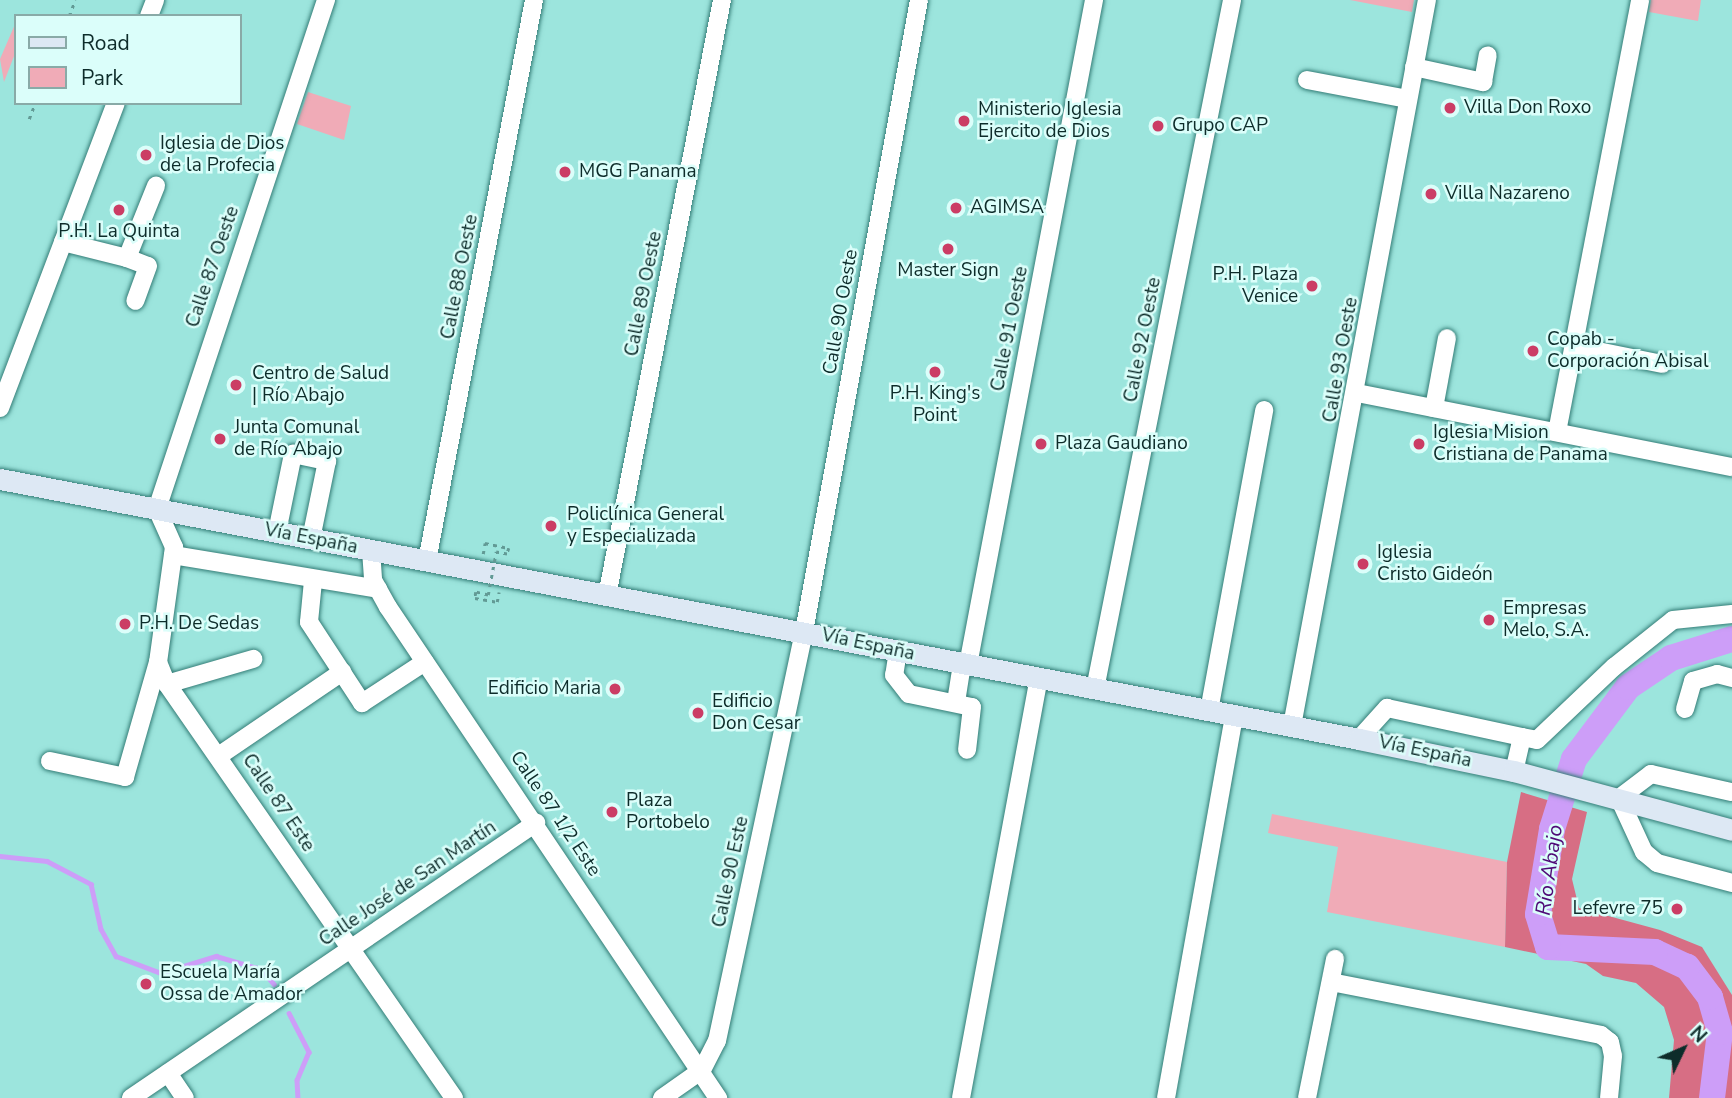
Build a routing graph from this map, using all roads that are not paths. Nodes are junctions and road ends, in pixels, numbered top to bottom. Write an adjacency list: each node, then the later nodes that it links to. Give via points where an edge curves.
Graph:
1 (326, 0): 28 (street, Calle 87 Oeste)
2 (534, 0): 33 (street, Calle 88 Oeste)
3 (722, 0): 36 (street, Calle 89 Oeste)
4 (919, 0): 38 (street, Calle 90 Oeste)
5 (1094, 0): 43 (street, Calle 91 Oeste)
6 (1232, 0): 48 (street, Calle 92 Oeste)
7 (1427, 0): 10 (street, Calle 93 Oeste)
8 (1640, 0): 19 (street)
9 (1489, 55): 10 (street, via 1483,82)
10 (1414, 68): 12 (street, Calle 93 Oeste)
11 (1307, 80): 12 (street)
12 (1408, 99): 21 (street, Calle 93 Oeste)
13 (115, 105): 15 (street)
14 (156, 186): 16 (street)
15 (63, 242): 16 (street); 22 (street)
16 (127, 258): 17 (street, via 148,266)
17 (135, 301)
18 (1447, 338): 23 (street)
19 (1573, 346): 20 (street); 25 (street)
20 (1662, 365)
21 (1357, 393): 23 (street); 53 (street, Calle 93 Oeste)
22 (0, 408)
23 (1434, 408): 25 (street)
24 (1264, 410): 51 (street)
25 (1557, 432): 26 (street)
26 (1732, 467)
27 (0, 479): 28 (main road, Vía España)
28 (157, 509): 29 (main road, Vía España); 32 (street, via 172,536)
29 (277, 532): 30 (main road, Vía España); 30 (street, via 293,454 327,461)
30 (311, 539): 31 (main road, Vía España)
31 (371, 550): 33 (main road, Vía España); 35 (street, Calle 87 1/2 Este)
32 (173, 555): 34 (street); 41 (street)
33 (427, 561): 36 (main road, Vía España)
34 (313, 581): 35 (street); 44 (street, via 309,622)
35 (378, 589): 42 (street, Calle 87 1/2 Este)
36 (607, 596): 38 (main road, Vía España)
37 (1732, 614): 54 (street, via 1673,620 1614,667 1537,740)
38 (804, 632): 39 (main road, Vía España); 68 (street, Calle 90 Este, via 716,1041)
39 (898, 651): 43 (main road, Vía España); 49 (street, via 894,675 909,694)
40 (253, 659): 47 (street)
41 (158, 662): 47 (street, Calle 87 Este); 58 (street, via 125,777)
42 (425, 662): 44 (street, via 362,703); 62 (street, Calle 87 1/2 Este)
43 (965, 664): 46 (main road, Vía España); 49 (street, Calle 91 Oeste)
44 (342, 672): 57 (street)
45 (1732, 678): 50 (street, via 1717,674 1693,681)
46 (1039, 679): 48 (main road, Vía España); 75 (street)
47 (167, 684): 57 (street, Calle 87 Este)
48 (1095, 689): 51 (main road, Vía España)
49 (956, 702): 56 (street, via 974,711)
50 (1685, 709)
51 (1209, 711): 52 (main road, Vía España)
52 (1234, 715): 53 (main road, Vía España); 76 (street)
53 (1292, 726): 55 (main road, Vía España)
54 (1522, 737): 55 (street, via 1387,708); 59 (street)
55 (1359, 739): 59 (main road, Vía España)
56 (967, 750)
57 (220, 755): 65 (street, Calle 87 Este)
58 (50, 761)
59 (1514, 771): 61 (main road, Vía España)
60 (1732, 792): 61 (street, via 1651,774)
61 (1617, 798): 63 (main road, Vía España); 64 (street, via 1639,844 1657,863)
62 (536, 823): 65 (street, Calle José de San Martín); 68 (street, Calle 87 1/2 Este)
63 (1732, 830)
64 (1732, 883)
65 (351, 947): 69 (street, Calle José de San Martín); 72 (street, Calle 87 Este)
66 (1335, 959): 67 (street)
67 (1331, 982): 77 (street); 78 (street, via 1601,1035 1610,1042)
68 (702, 1070): 73 (street); 74 (street, Calle 87 1/2 Este)
69 (168, 1073): 70 (street, Calle José de San Martín); 71 (street)
70 (131, 1098)
71 (185, 1098)
72 (454, 1098)
73 (662, 1098)
74 (718, 1098)
75 (961, 1098)
76 (1166, 1098)
77 (1307, 1098)
78 (1609, 1098)

